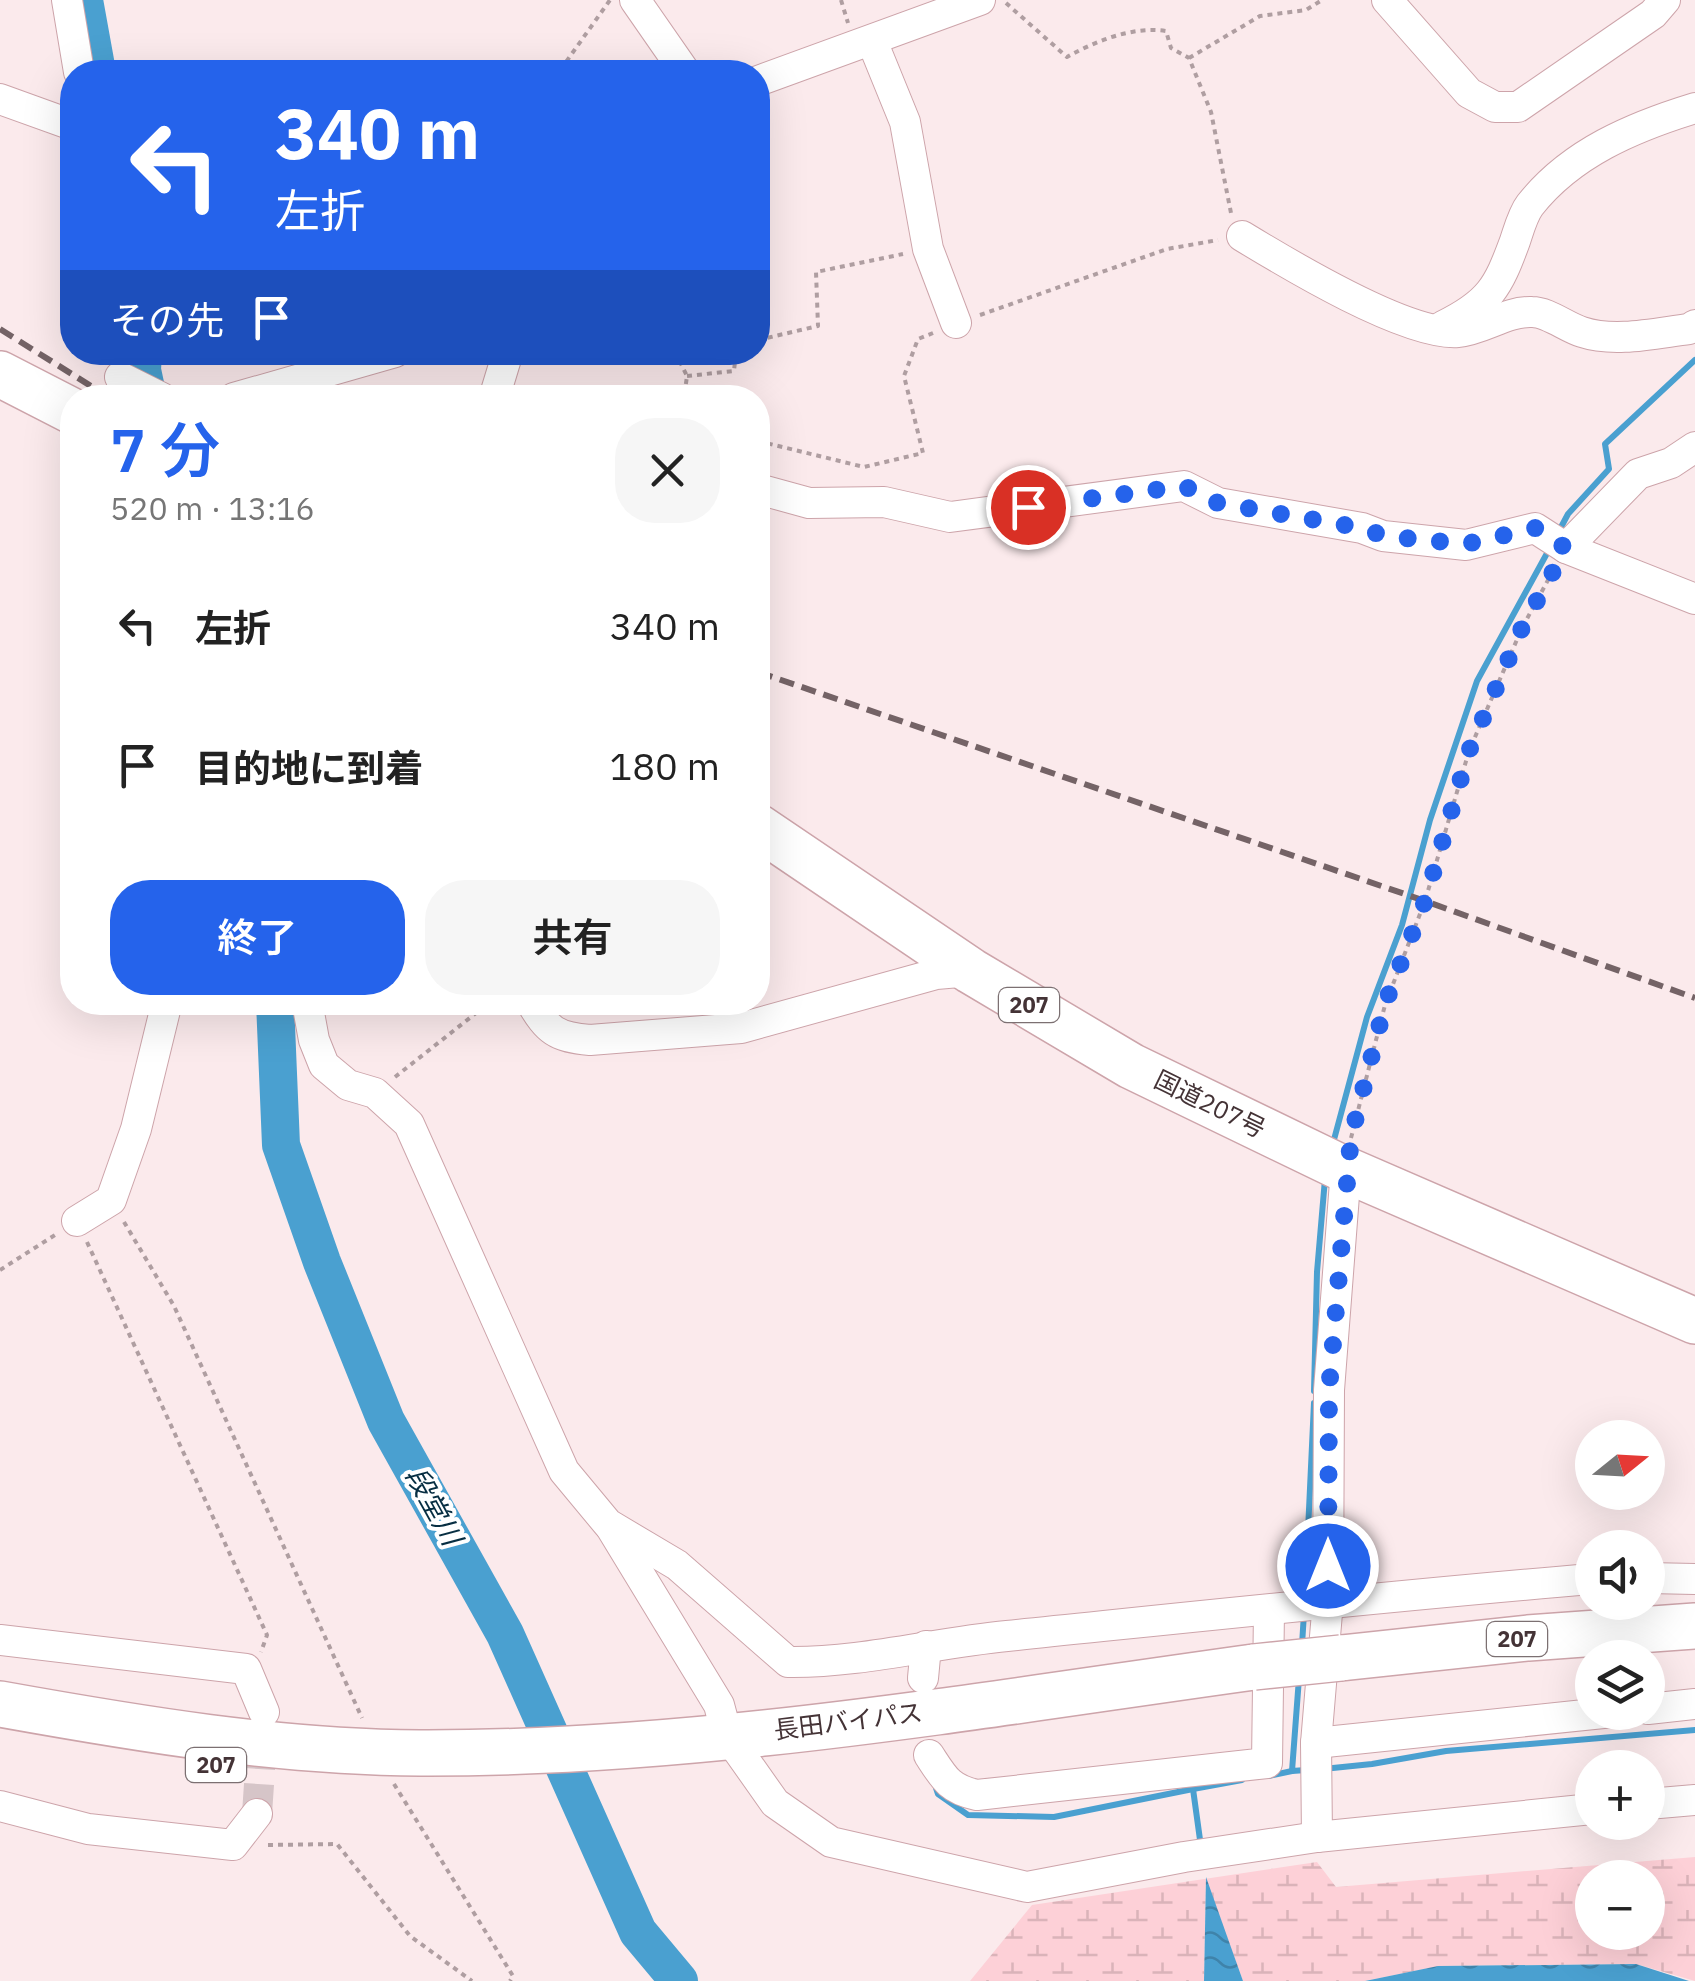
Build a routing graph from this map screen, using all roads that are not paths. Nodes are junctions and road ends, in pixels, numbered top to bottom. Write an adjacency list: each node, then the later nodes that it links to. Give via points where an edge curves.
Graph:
1 (68, 0): 7 (street)
2 (635, 0): 8 (street)
3 (980, 0): 6 (street)
4 (1387, 0): 5 (street, via 1469,93 1494,107 1518,107)
5 (1665, 0)
6 (872, 41): 9 (street); 14 (street, via 905,122 928,248)
7 (78, 60)
8 (677, 60)
9 (770, 78)
10 (0, 100): 12 (street)
11 (1695, 108): 16 (street, via 1581,156 1528,207 1500,284 1467,314)
12 (60, 121)
13 (1242, 236): 16 (street, via 1309,277)
14 (956, 323)
15 (1695, 325): 16 (street, via 1627,336 1585,334 1534,311 1462,332)
16 (1432, 332)
17 (350, 365): 19 (street)
18 (0, 374): 20 (highway)
19 (280, 385)
20 (60, 405)
21 (1695, 447): 23 (street, via 1638,474)
22 (770, 493): 23 (street, via 809,503 884,502 950,518 1184,486 1218,503 1384,536 1466,544 1535,528)
23 (1557, 542): 24 (street)
24 (1695, 598)
25 (770, 834): 26 (highway, 国道207号 / 207)
26 (971, 971): 29 (street, via 936,974 742,1028 568,1038 545,1027); 30 (highway, 国道207号 / 207, via 1130,1066)
27 (164, 1015): 31 (street, via 111,1200)
28 (309, 1015): 33 (street, via 324,1065 348,1085 375,1093 409,1124 564,1470)
29 (538, 1015)
30 (1335, 1164): 32 (highway, 国道207号 / 207); 37 (street, via 1329,1390)
31 (77, 1220)
32 (1695, 1321)
33 (608, 1524): 40 (street, via 677,1565 788,1662); 52 (street, via 718,1705)
34 (1665, 1578): 35 (street)
35 (1695, 1579)
36 (1575, 1581): 37 (street)
37 (1301, 1605): 40 (street); 53 (street, via 1267,1763 977,1795 958,1791); 54 (street)
38 (1695, 1626): 44 (highway, 長田バイパス / 207, via 1528,1638)
39 (0, 1640): 49 (street, via 246,1668)
40 (926, 1646): 45 (street)
41 (1695, 1657): 42 (highway)
42 (1665, 1659)
43 (1575, 1664): 44 (highway, 長田バイパス / 207)
44 (1339, 1674): 52 (highway, 長田バイパス / 207)
45 (923, 1678)
46 (0, 1704): 55 (highway, 長田バイパス / 207, via 126,1728)
47 (1695, 1704): 48 (street)
48 (1665, 1707)
49 (264, 1712)
50 (1575, 1718): 54 (street)
51 (0, 1735): 55 (highway, 長田バイパス / 207, via 251,1768)
52 (718, 1749): 55 (highway, 長田バイパス / 207, via 557,1774); 61 (street, via 831,1842 1026,1887)
53 (929, 1756)
54 (1316, 1760): 61 (street)
55 (406, 1764)
56 (1695, 1800): 57 (street)
57 (1665, 1803)
58 (0, 1806): 60 (street, via 88,1830 233,1845)
59 (1575, 1811): 61 (street)
60 (257, 1814)
61 (1317, 1837)

